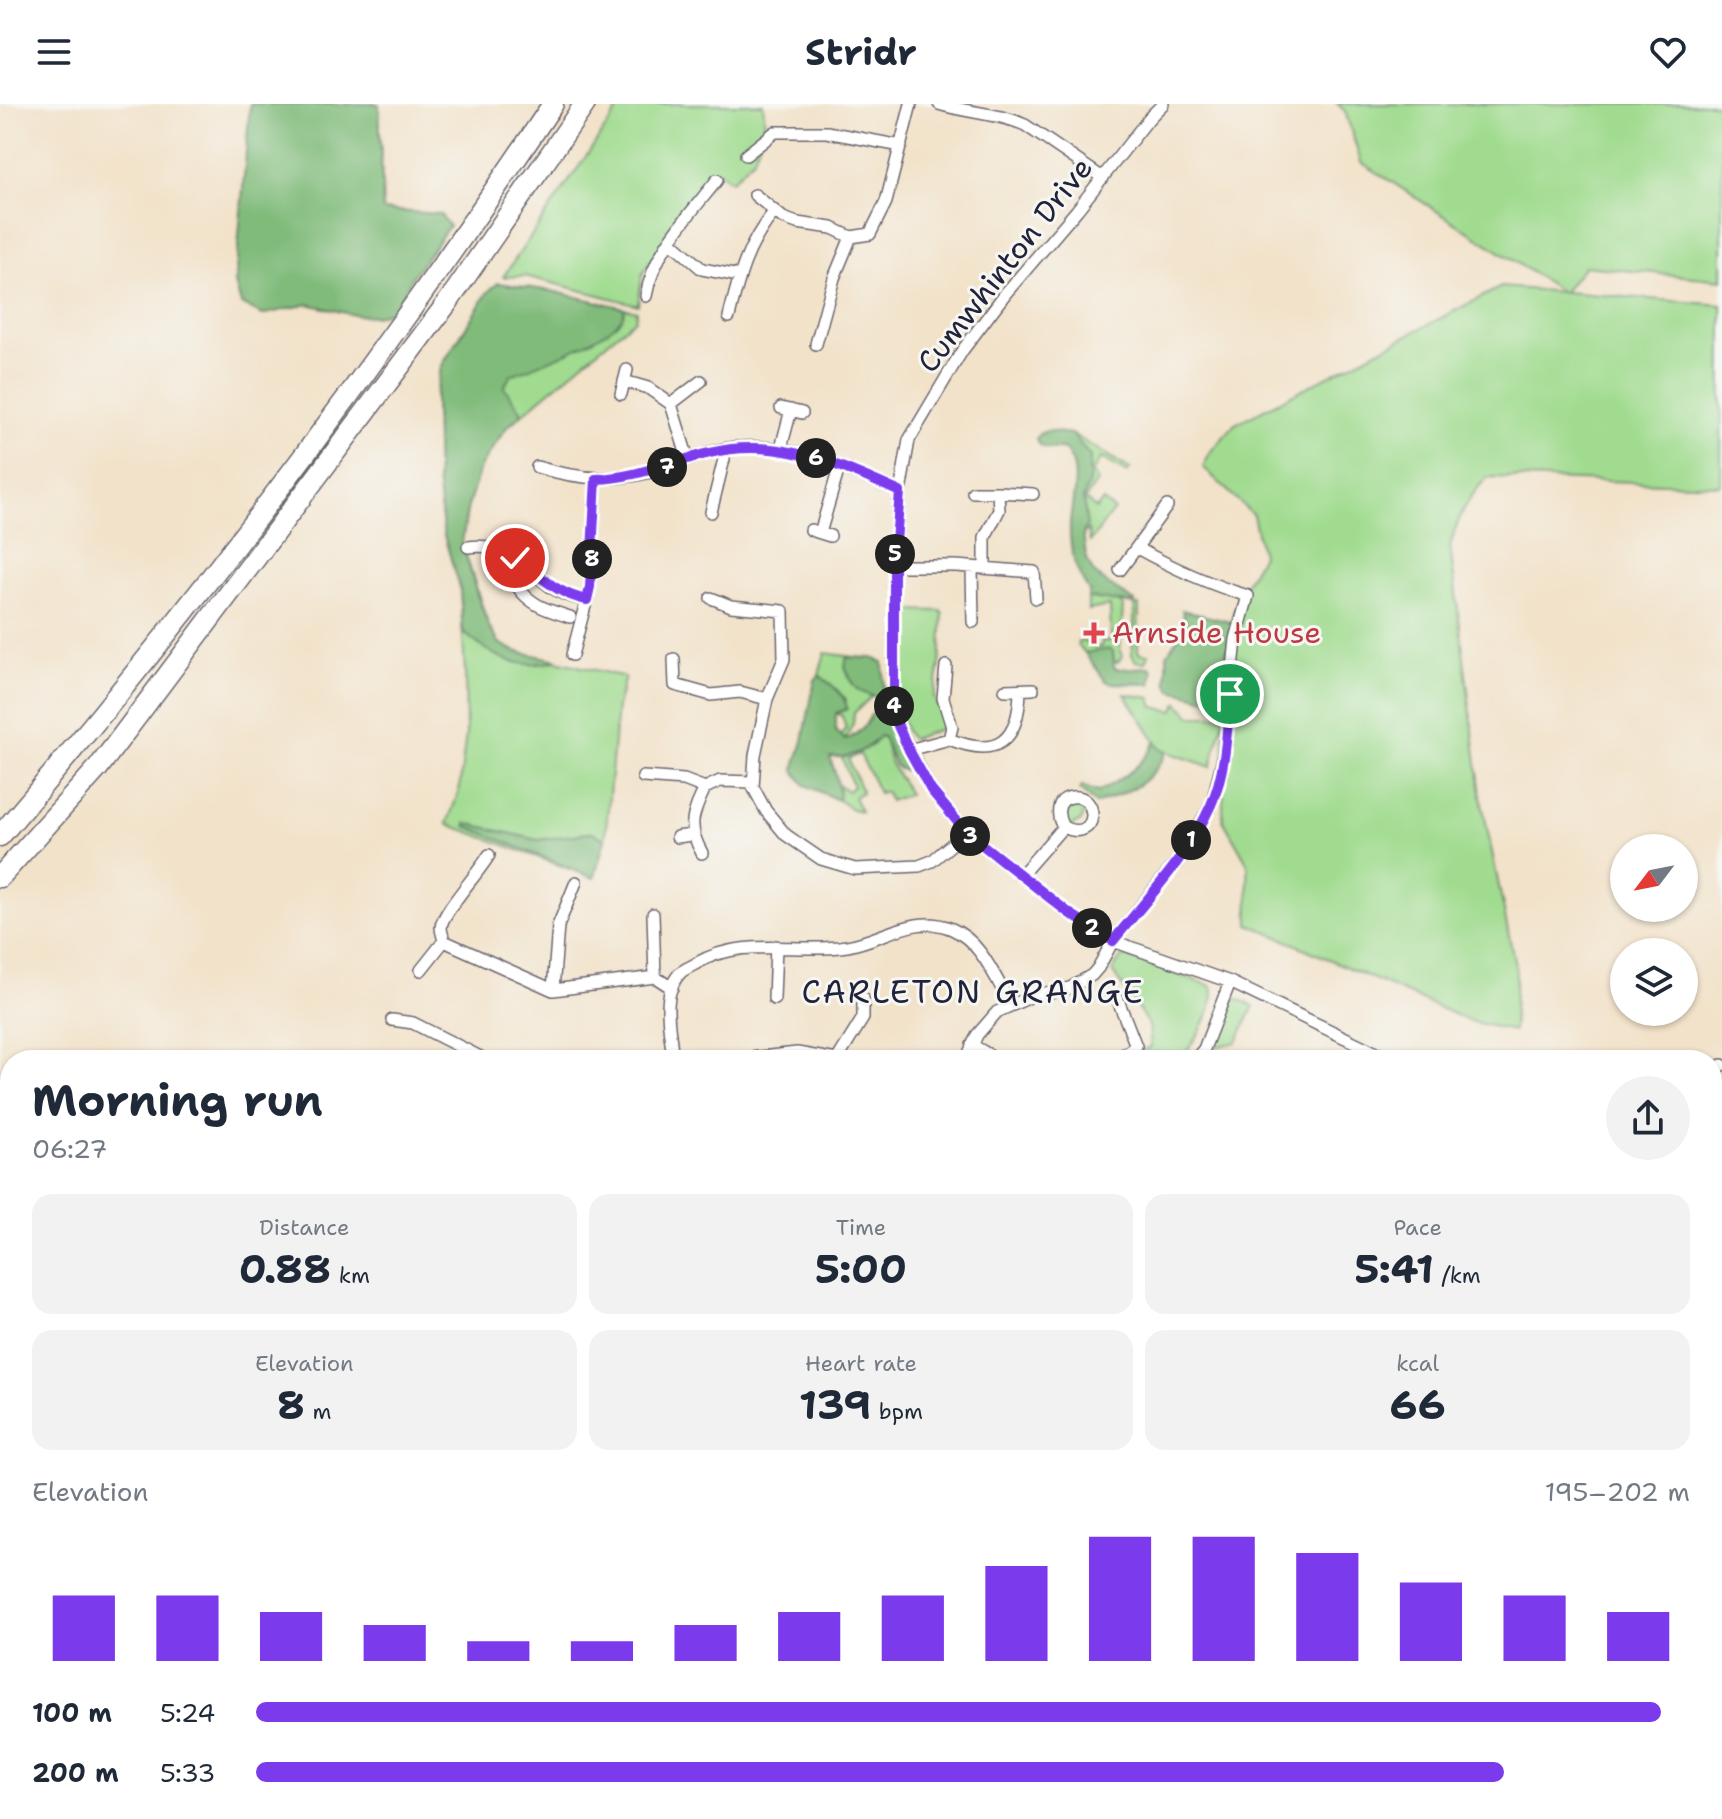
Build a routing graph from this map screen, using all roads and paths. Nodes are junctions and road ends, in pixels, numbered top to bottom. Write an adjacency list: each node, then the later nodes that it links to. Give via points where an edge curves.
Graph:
1 (553, 104): 64 (highway, via 301,463)
2 (585, 104): 69 (highway, via 448,302 108,756)
3 (911, 104): 6 (street)
4 (939, 104): 8 (street, via 1025,125)
5 (1163, 104): 8 (street, Cumwhinton Drive)
6 (901, 146): 7 (street, via 827,132 775,132); 12 (street, via 886,202 870,234)
7 (746, 155)
8 (1103, 178): 28 (street, Cumwhinton Drive, via 958,357 909,440)
9 (717, 180): 13 (street)
10 (755, 195): 11 (street)
11 (774, 212): 12 (street); 14 (street, via 755,234)
12 (851, 237): 17 (street)
13 (670, 241): 14 (street, via 702,269); 15 (street, via 658,256)
14 (739, 276): 16 (street)
15 (646, 296)
16 (729, 317)
17 (816, 344)
18 (701, 381): 20 (street)
19 (621, 394): 20 (street, via 626,376)
20 (671, 404): 24 (street)
21 (791, 410): 22 (street)
22 (781, 448): 23 (street); 26 (street)
23 (723, 450): 24 (street); 33 (street)
24 (688, 459): 27 (street, via 637,475)
25 (537, 467): 27 (street)
26 (839, 468): 28 (street); 34 (street)
27 (596, 479): 45 (street)
28 (900, 492): 37 (street, Cumwhinton Drive)
29 (973, 492): 30 (street)
30 (998, 492): 31 (street); 39 (street, via 999,510 985,537)
31 (1033, 494)
32 (1167, 506): 36 (street)
33 (711, 512)
34 (820, 533)
35 (468, 547): 40 (street, via 492,546)
36 (1137, 548): 41 (street); 73 (street, via 1176,570 1248,596 1236,639 1225,750 1212,803 1183,854)
37 (894, 566): 38 (street); 57 (street, Cumwhinton Drive, via 894,703)
38 (972, 568): 39 (street); 48 (street)
39 (985, 568): 44 (street, via 1034,572)
40 (531, 569): 42 (street); 46 (street, via 517,586)
41 (1120, 570)
42 (552, 588): 45 (street); 46 (street)
43 (711, 598): 55 (street, via 731,606 783,611 784,659)
44 (1036, 598)
45 (587, 600): 49 (street)
46 (538, 606): 47 (street)
47 (570, 617)
48 (973, 622)
49 (572, 655)
50 (674, 659): 55 (street, via 675,685 711,695 740,692)
51 (946, 666): 56 (street, via 943,698 952,727)
52 (1033, 689): 54 (street)
53 (1005, 690): 54 (street)
54 (1020, 690): 56 (street, via 1018,719 1003,740 977,748)
55 (767, 699): 59 (street)
56 (949, 739): 57 (street)
57 (909, 750): 62 (street, Cumwhinton Drive, via 931,790)
58 (643, 777): 60 (street, via 684,780)
59 (753, 782): 60 (street, via 720,781); 62 (street, via 766,811 786,835 821,859 855,869 919,866)
60 (705, 788): 63 (street)
61 (1063, 827): 68 (street)
62 (966, 832): 68 (street, Cumwhinton Drive)
63 (692, 835): 65 (street); 66 (street)
64 (0, 836)
65 (677, 837)
66 (702, 853)
67 (489, 855): 72 (street, via 448,909 441,926)
68 (1021, 875): 73 (street, Cumwhinton Drive)
69 (0, 877)
70 (576, 882): 79 (street, via 558,926)
71 (653, 914): 76 (street)
72 (444, 941): 75 (street); 79 (street)
73 (1113, 941): 77 (street, Cumwhinton Drive); 82 (street, via 1087,978)
74 (776, 946): 78 (street, via 714,953 681,972); 81 (street); 82 (street, via 843,947 931,922 954,929 976,945)
75 (421, 970)
76 (655, 977): 78 (street); 79 (street)
77 (1230, 982): 92 (street); 93 (street, Cumwhinton Drive)
78 (672, 988): 87 (street, via 667,995)
79 (553, 990)
80 (1116, 995): 91 (street, via 1136,1046)
81 (774, 999)
82 (1011, 1005): 85 (street, via 986,1023)
83 (879, 1008): 88 (street, via 863,1003 861,1022)
84 (392, 1020): 86 (street, via 413,1023)
85 (972, 1045): 89 (street); 90 (street)
86 (466, 1050)
87 (672, 1050)
88 (843, 1050)
89 (970, 1050)
90 (981, 1050)
91 (1130, 1050)
92 (1203, 1050)
93 (1370, 1050)

